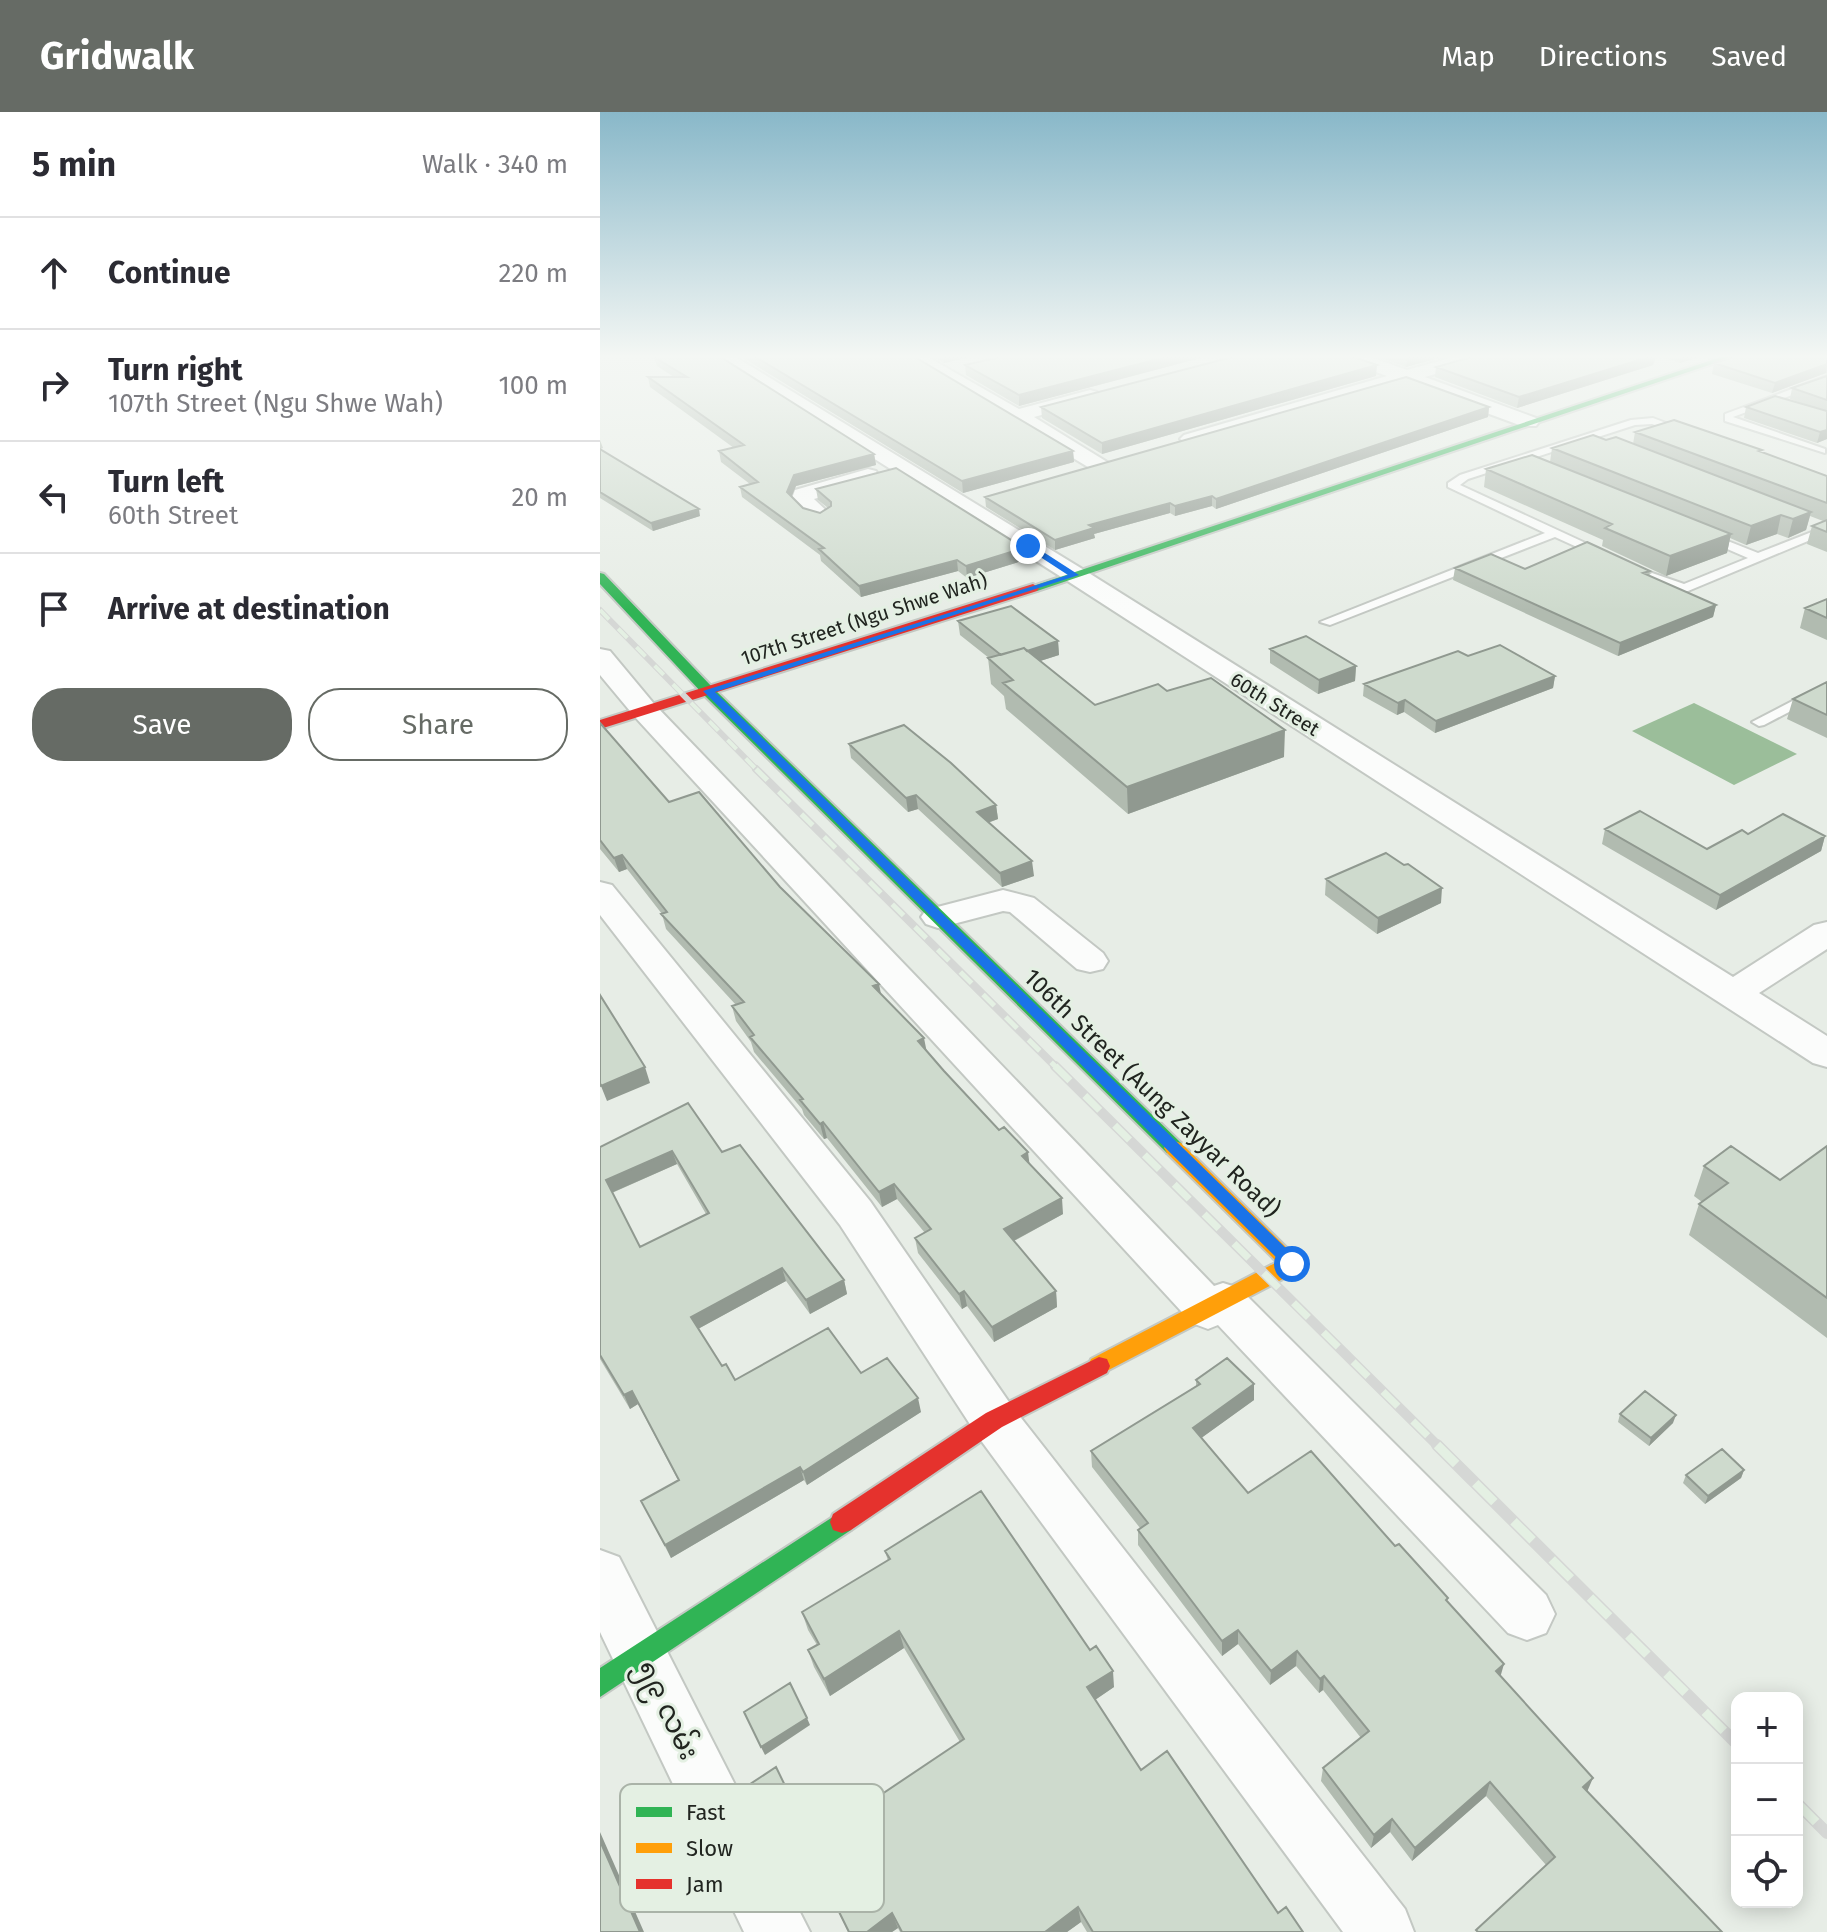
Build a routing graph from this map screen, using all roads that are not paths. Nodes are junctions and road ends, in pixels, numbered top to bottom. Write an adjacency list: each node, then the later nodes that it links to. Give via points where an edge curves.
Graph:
1 (858, 441): 13 (street, 60th Street)
2 (1065, 441): 14 (street, via 1109,463)
3 (1184, 441): 8 (street)
4 (1473, 441): 27 (street, 107th Street (Ngu Shwe Wah))
5 (1573, 441): 11 (lane)
6 (1593, 441): 9 (lane)
7 (1790, 441): 10 (lane)
8 (1177, 443)
9 (1598, 443)
10 (1821, 451)
11 (1517, 460): 12 (lane); 21 (lane, via 1452,485)
12 (1532, 466)
13 (901, 468): 16 (street, 60th Street); 17 (street, via 807,492 802,501)
14 (1073, 473)
15 (989, 496): 16 (street)
16 (961, 504): 22 (street, 60th Street)
17 (819, 515)
18 (1809, 525): 20 (lane)
19 (1688, 529): 24 (lane)
20 (1825, 530): 24 (lane)
21 (1555, 533): 25 (lane); 29 (lane)
22 (1028, 546): 23 (street); 27 (street, 60th Street)
23 (990, 554)
24 (1759, 558): 26 (lane, via 1684,588)
25 (1620, 563)
26 (1633, 569)
27 (1075, 575): 32 (street, 107th Street (Ngu Shwe Wah)); 40 (street, 60th Street, via 1226,686)
28 (600, 577): 32 (street, 106th Street (Aung Zayyar Road))
29 (1326, 622)
30 (600, 657): 33 (street)
31 (1827, 687): 34 (lane)
32 (708, 691): 33 (street, 107th Street (Ngu Shwe Wah)); 37 (street, 106th Street (Aung Zayyar Road))
33 (645, 711): 35 (street, 107th Street (Ngu Shwe Wah)); 42 (street)
34 (1759, 722)
35 (600, 725)
36 (600, 892): 43 (street, via 855,1213)
37 (938, 917): 39 (street, via 1003,900 1022,905); 42 (street, 106th Street (Aung Zayyar Road), via 1292,1264)
38 (1827, 933): 40 (street)
39 (1090, 961)
40 (1732, 994): 41 (street, 60th Street)
41 (1827, 1054)
42 (1216, 1306): 43 (street, 106th Street (Aung Zayyar Road)); 45 (street)
43 (994, 1420): 46 (street, 106th Street (Aung Zayyar Road)); 50 (street)
44 (600, 1575): 46 (street, ၅၉ လမ်း)
45 (1527, 1614)
46 (621, 1670): 47 (street, ၅၉ လမ်း)
47 (689, 1784)
48 (766, 1912): 49 (street, ၅၉ လမ်း)
49 (778, 1932)
50 (1382, 1932)

